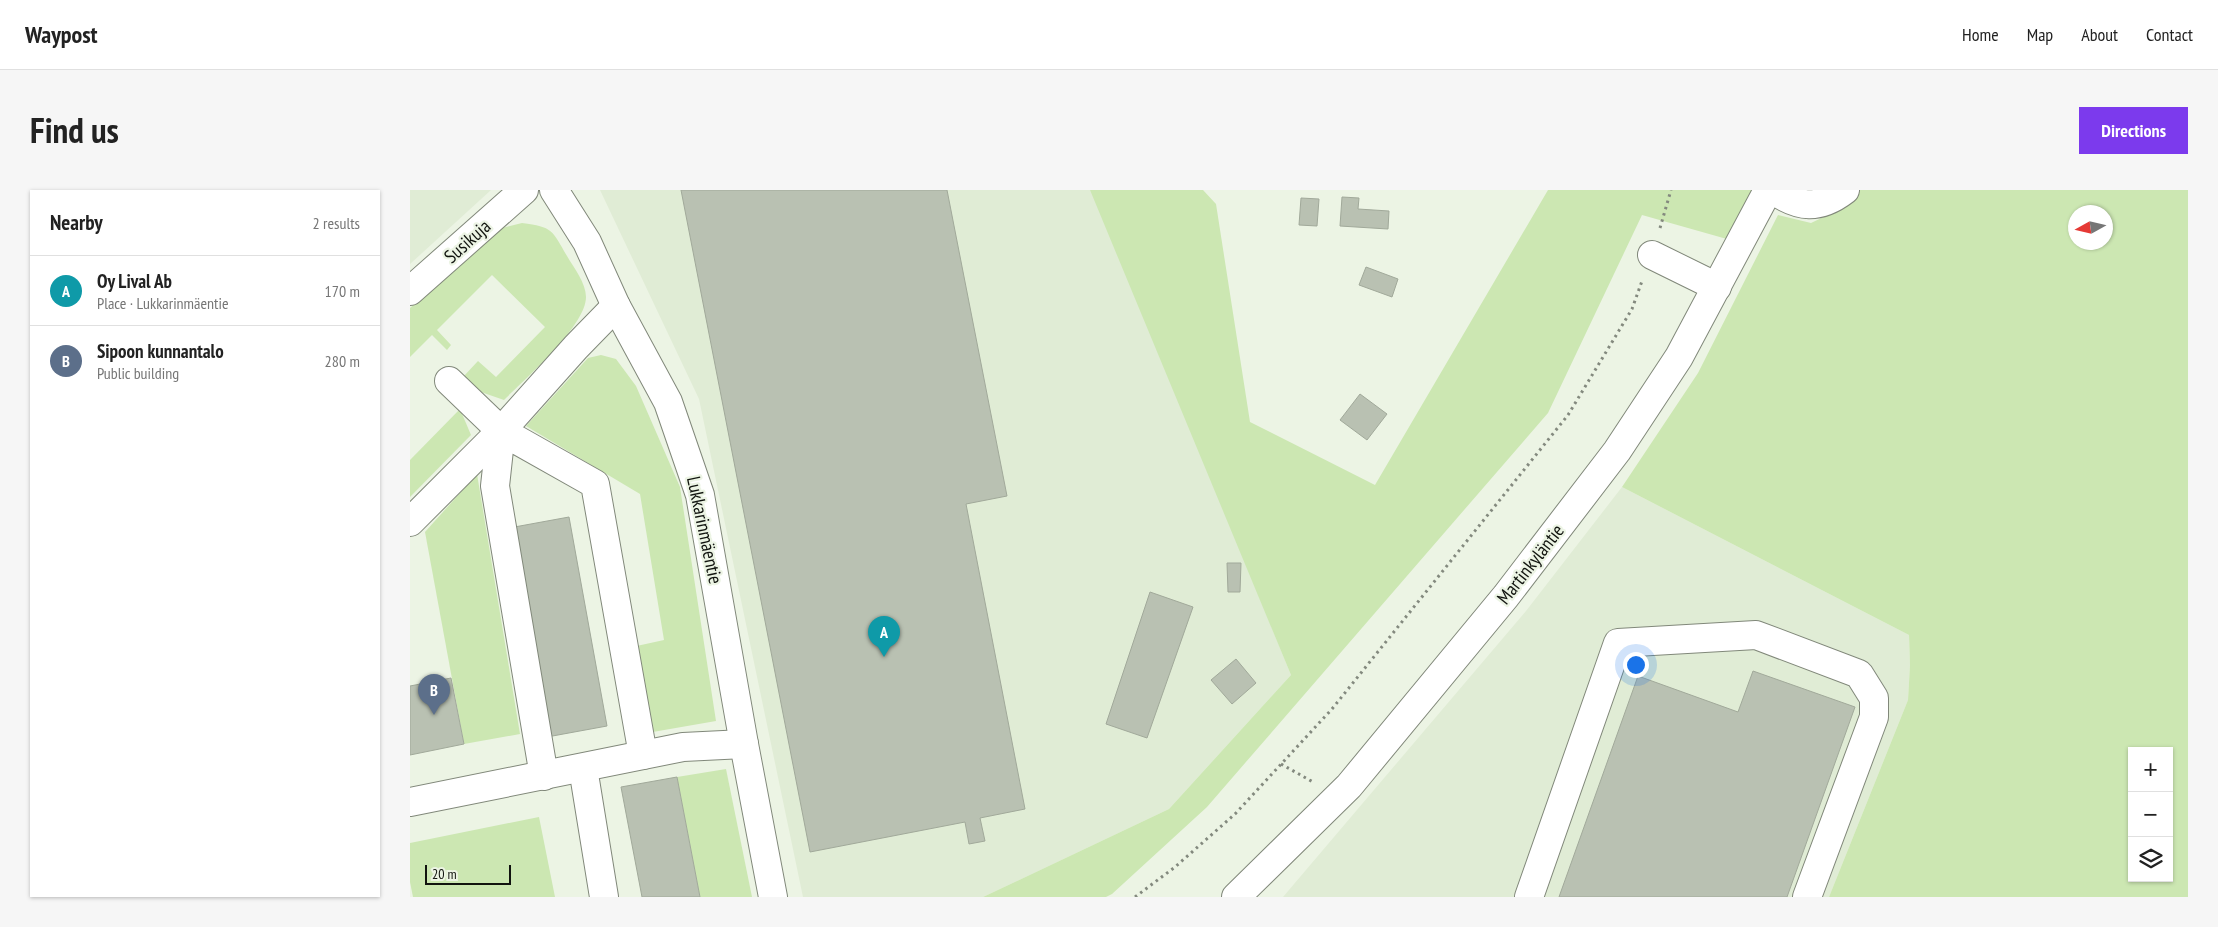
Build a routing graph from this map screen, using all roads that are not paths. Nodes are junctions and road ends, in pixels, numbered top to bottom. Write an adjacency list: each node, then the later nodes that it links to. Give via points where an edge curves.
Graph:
1 (524, 190): 8 (street, Susikuja)
2 (554, 190): 9 (street, Lukkarinmäentie, via 587,242)
3 (1768, 190): 7 (street, Martinkyläntie)
4 (1773, 190): 5 (street, via 1796,203 1814,206)
5 (1844, 190)
6 (1652, 255): 7 (street)
7 (1717, 286): 20 (street, Martinkyläntie, via 1679,357 1617,451 1506,596 1349,786)
8 (410, 291)
9 (616, 306): 11 (street); 13 (street, Lukkarinmäentie, via 668,402 700,495)
10 (449, 381): 11 (street)
11 (502, 431): 12 (street); 14 (street, via 594,484); 16 (street, via 495,486)
12 (410, 522)
13 (744, 744): 14 (street, via 683,747); 19 (street, Lukkarinmäentie)
14 (643, 755): 15 (street)
15 (583, 768): 16 (street); 18 (street)
16 (544, 776): 17 (street)
17 (410, 802)
18 (604, 897)
19 (773, 897)
20 (1236, 897)
21 (1529, 897): 22 (street, via 1618,643 1756,635 1860,674 1874,698 1874,717)
22 (1807, 897)

